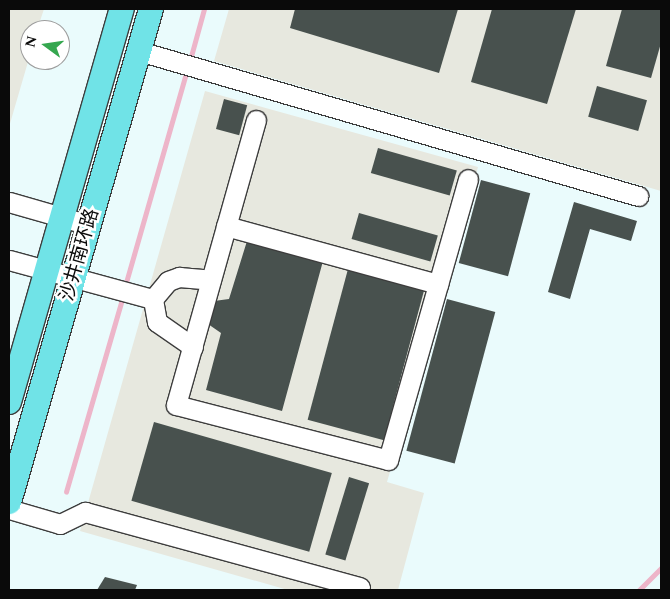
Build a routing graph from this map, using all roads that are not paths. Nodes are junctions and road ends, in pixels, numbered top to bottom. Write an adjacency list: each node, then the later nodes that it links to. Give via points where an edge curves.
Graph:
1 (122, 9): 8 (main road, 沙井南环路)
2 (151, 9): 3 (main road, 沙井南环路)
3 (139, 51): 6 (street); 9 (main road, 沙井南环路)
4 (256, 120): 10 (street)
5 (468, 179): 15 (street)
6 (638, 196)
7 (9, 202): 8 (street)
8 (62, 217): 9 (street); 12 (main road, 沙井南环路)
9 (89, 225): 13 (main road, 沙井南环路)
10 (226, 226): 14 (street); 15 (street)
11 (9, 260): 12 (street)
12 (46, 270): 13 (street); 18 (main road, 沙井南环路)
13 (73, 278): 16 (street); 19 (main road, 沙井南环路)
14 (211, 280): 16 (street, via 179,277 168,281); 17 (street)
15 (438, 284): 17 (street, via 388,460 176,405)
16 (153, 299): 17 (street, via 157,322)
17 (193, 348)
18 (9, 402)
19 (9, 502)
20 (9, 509): 21 (street, via 60,524 85,512)
21 (360, 587)

